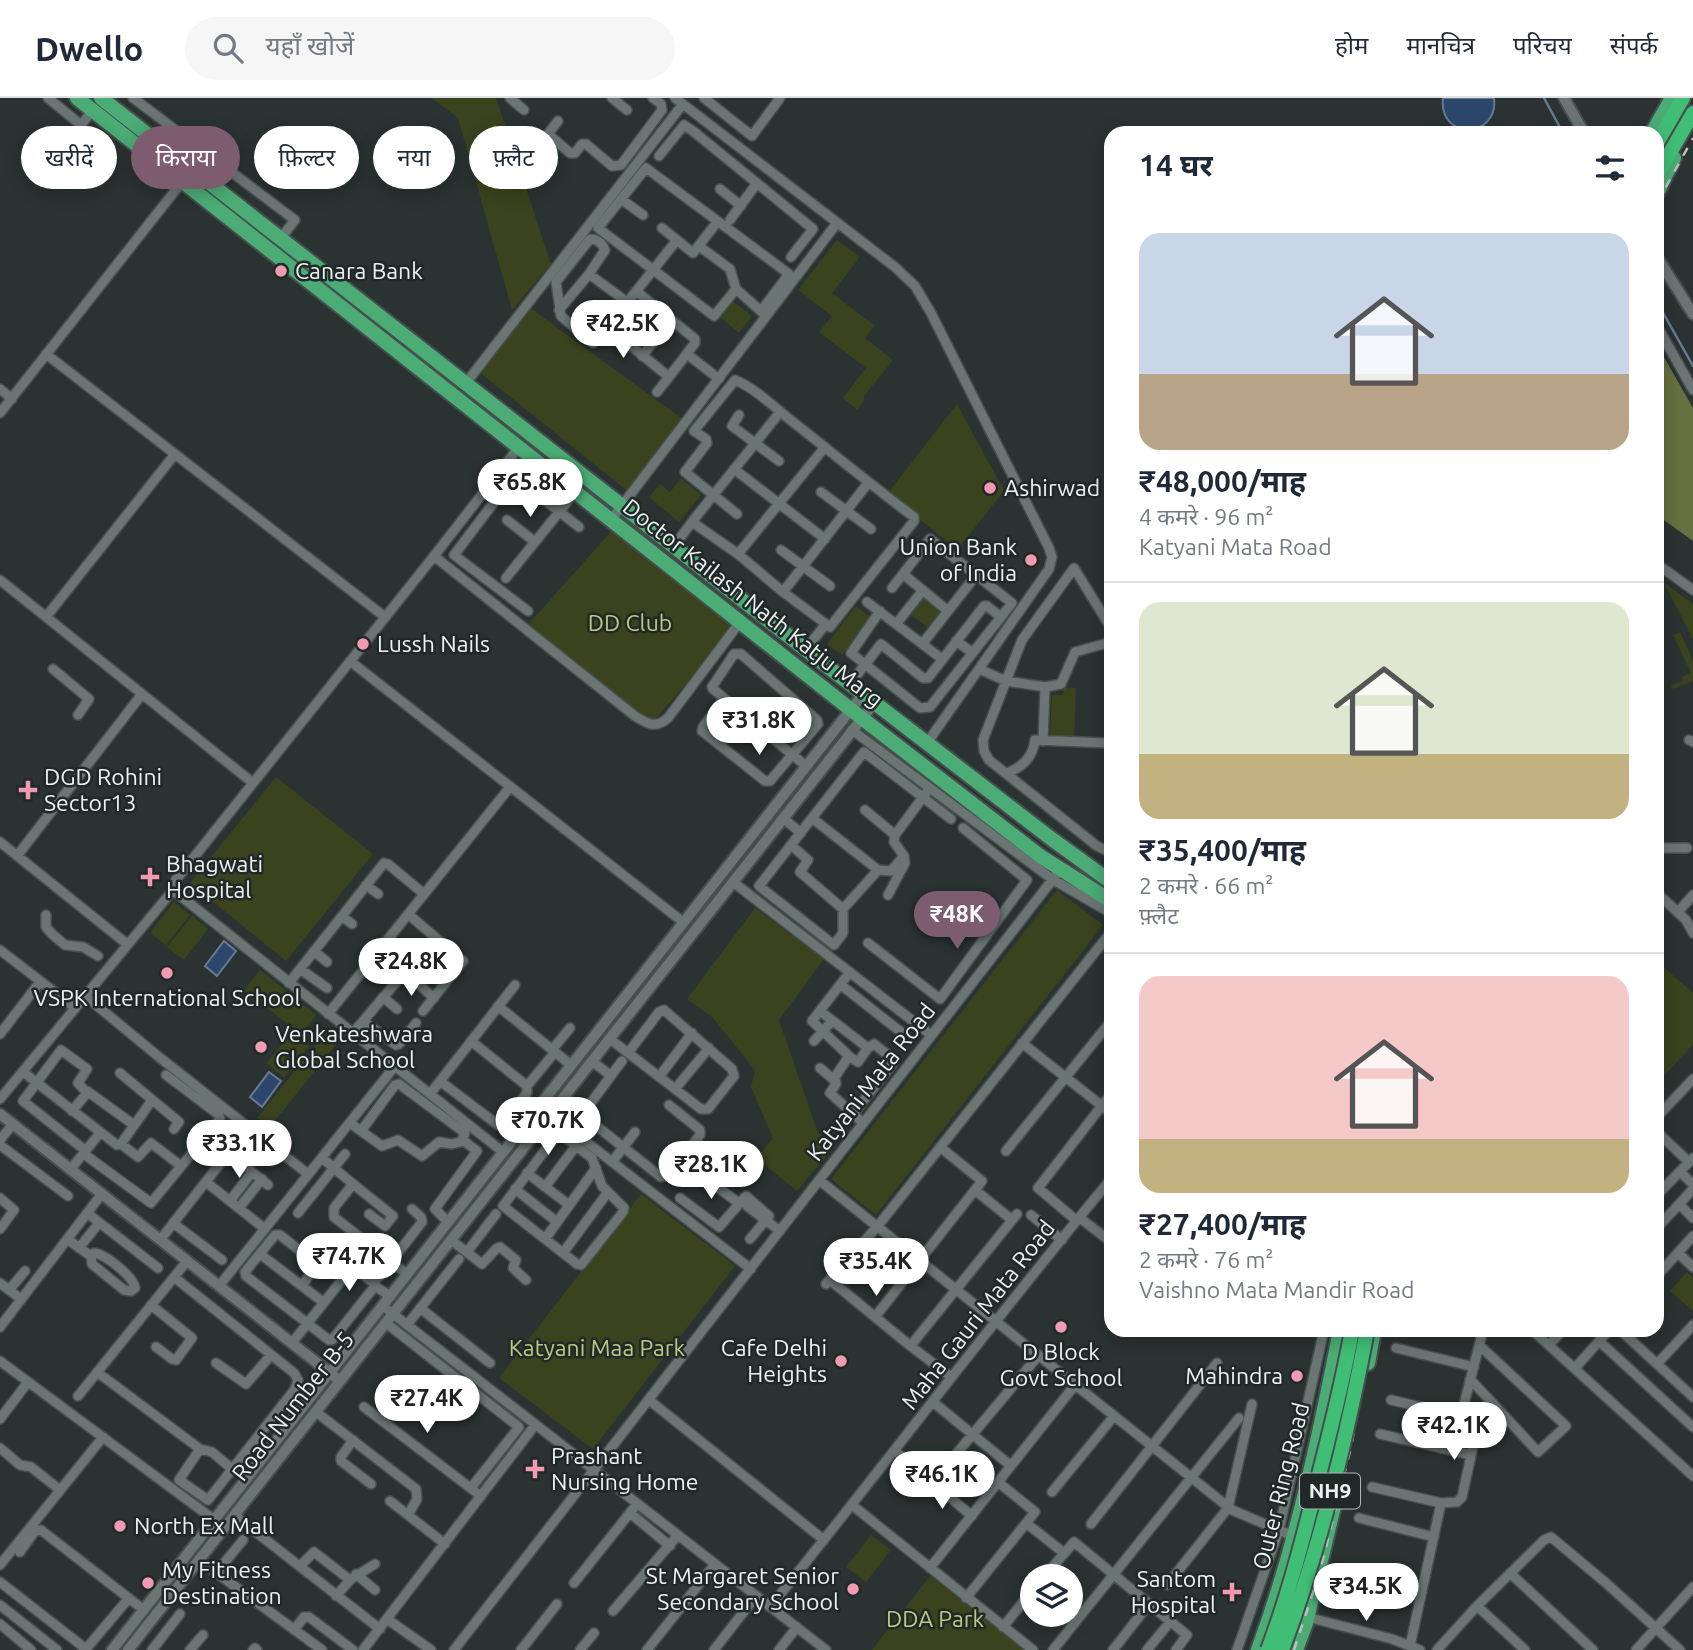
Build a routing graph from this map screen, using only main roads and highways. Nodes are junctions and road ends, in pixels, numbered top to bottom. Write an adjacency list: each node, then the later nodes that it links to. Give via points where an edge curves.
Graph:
1 (77, 98): 4 (main road, Doctor Kailash Nath Katju Marg)
2 (1672, 98): 7 (main road)
3 (1683, 98): 8 (highway)
4 (97, 104): 11 (main road, Doctor Kailash Nath Katju Marg, via 197,173); 12 (main road, Doctor Kailash Nath Katju Marg, via 183,182 856,714 934,782 1056,875)
5 (1693, 113): 9 (highway)
6 (1693, 122): 10 (main road)
7 (1656, 126)
8 (1664, 131)
9 (1664, 164)
10 (1664, 179)
11 (1104, 877)
12 (1104, 898)
13 (1339, 1337): 17 (main road, Outer Ring Road)
14 (1351, 1337): 20 (highway, Outer Ring Road / NH9, bridge, via 1311,1506)
15 (1366, 1337): 21 (highway, Outer Ring Road / NH9, bridge, via 1325,1511)
16 (1372, 1337): 18 (main road)
17 (1304, 1493): 18 (main road); 19 (main road, Outer Ring Road, via 1286,1533 1277,1595)
18 (1335, 1502): 22 (main road)
19 (1258, 1650)
20 (1268, 1650)
21 (1282, 1650)
22 (1296, 1650)

